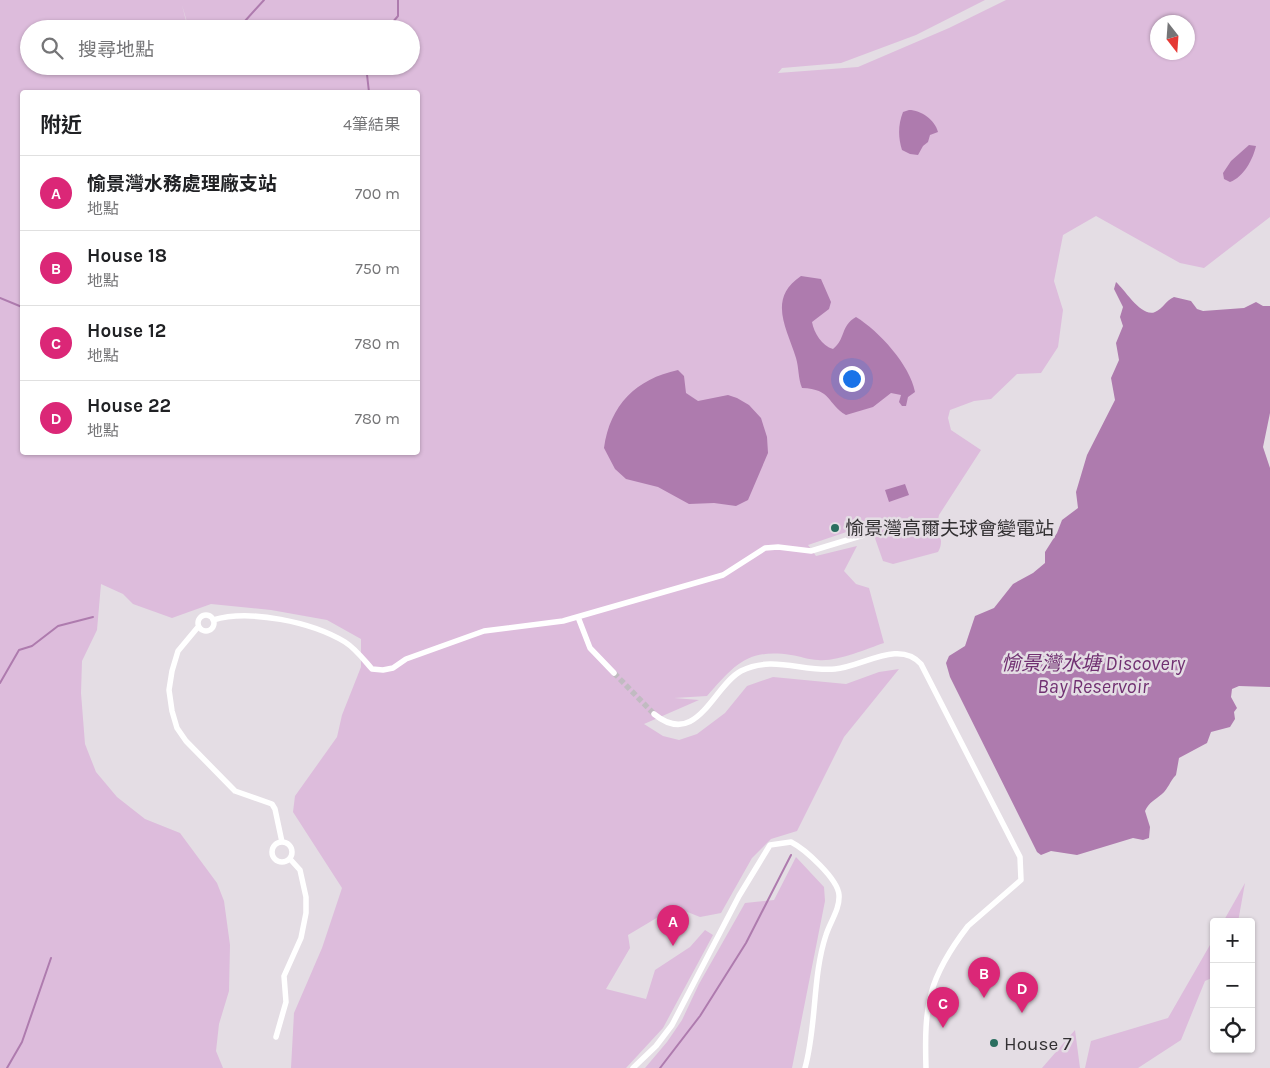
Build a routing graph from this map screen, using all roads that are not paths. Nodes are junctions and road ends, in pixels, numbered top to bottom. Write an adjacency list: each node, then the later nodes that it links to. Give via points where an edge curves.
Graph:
1 (867, 534): 2 (street, via 811,551 765,548 723,575)
2 (578, 616): 3 (street, via 535,626 484,631 383,670 372,669 355,650 319,629 245,614); 5 (street, via 590,648)
3 (213, 620): 4 (street, via 210,630); 4 (street, via 210,616 202,616)
4 (198, 627): 7 (street, via 178,651 172,671 169,690 177,728 235,791 272,804)
5 (614, 673)
6 (654, 714): 12 (street, via 674,723 693,720 740,671 768,663 835,669 899,653 916,658 921,664 1020,857 1022,869 1021,880 964,931 930,992 926,1017)
7 (282, 842): 8 (street, via 292,849); 8 (street, via 274,846 272,856 279,862)
8 (290, 859): 9 (street, via 300,870 306,905 304,929 284,976 286,1002)
9 (276, 1037)
10 (633, 1068): 11 (street, via 672,1025 763,854 770,845 791,842 807,853 833,882 839,895 824,938)
11 (805, 1068)
12 (926, 1068)

